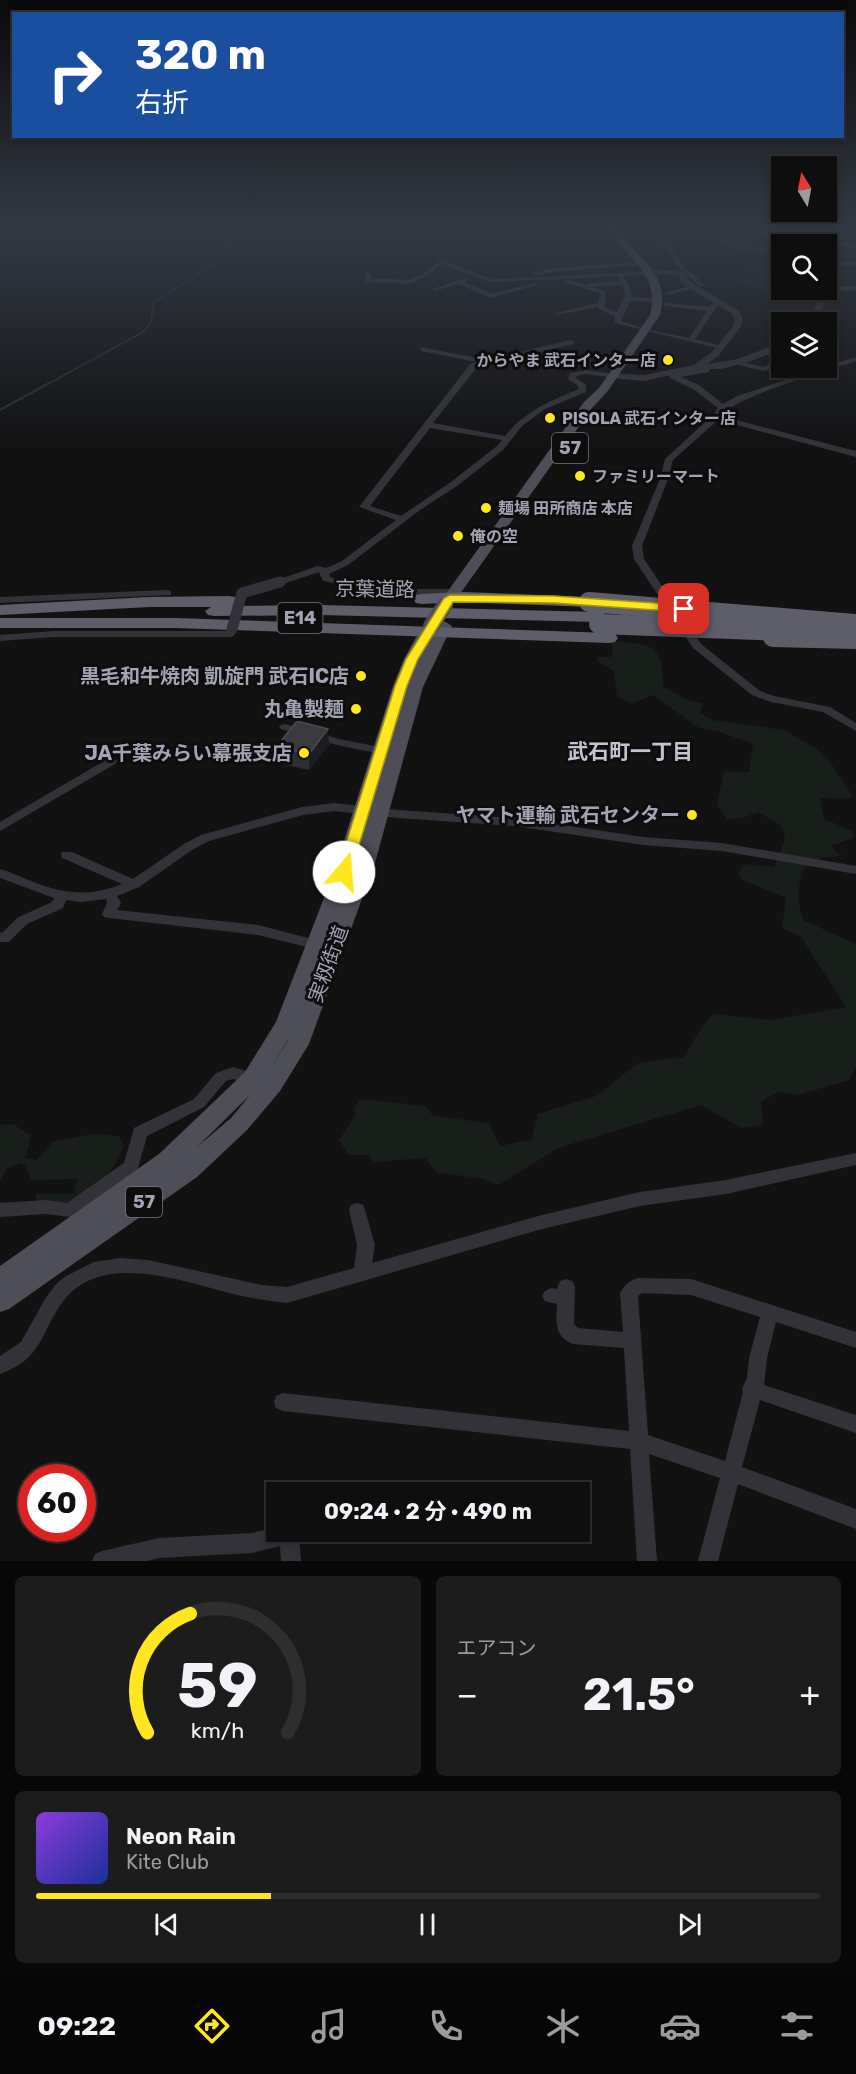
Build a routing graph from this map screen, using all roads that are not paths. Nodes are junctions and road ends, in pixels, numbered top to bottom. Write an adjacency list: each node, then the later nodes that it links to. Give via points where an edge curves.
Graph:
1 (627, 302): 8 (street)
2 (662, 302): 9 (main road, 実籾街道 / 57)
3 (677, 302): 6 (street)
4 (721, 303): 6 (street); 12 (street, via 735,311 739,319)
5 (601, 304): 7 (street); 8 (street, via 603,310)
6 (711, 309): 10 (street)
7 (558, 314)
8 (620, 316): 9 (street, via 617,322 622,325)
9 (648, 331): 10 (street); 20 (main road, 実籾街道 / 57)
10 (691, 340): 12 (street)
11 (570, 342): 16 (street)
12 (721, 347): 18 (street)
13 (424, 349): 16 (street)
14 (771, 349): 17 (street)
15 (856, 359): 21 (street, via 740,398)
16 (488, 362): 23 (street, via 474,365)
17 (737, 362): 18 (street); 19 (street, via 764,369)
18 (702, 367): 20 (street, via 644,378); 21 (street, via 706,370 673,376 696,387)
19 (771, 367)
20 (615, 376): 24 (street, via 588,372 574,375 572,379 583,390 542,407 519,424); 30 (main road, 実籾街道 / 57)
21 (722, 408): 22 (street)
22 (716, 417): 25 (street); 40 (street, via 669,459 640,536 639,559 697,646 744,685 771,699 826,710)
23 (429, 425): 24 (street); 26 (street, via 364,507)
24 (509, 439): 26 (street)
25 (856, 454)
26 (403, 519): 27 (street, via 345,564)
27 (325, 572): 30 (street, via 326,579 333,581); 37 (street, bridge, via 313,570 242,593 230,634 54,634)
28 (167, 592): 29 (street)
29 (0, 600)
30 (454, 600): 31 (highway, via 149,602); 32 (highway); 35 (main road, 実籾街道 / 57)
31 (0, 612): 32 (highway, 京葉道路 / E14, via 322,610)
32 (599, 620): 33 (highway, 京葉道路 / E14); 34 (highway, 京葉道路 / E14); 35 (highway); 36 (highway, 京葉道路 / E14, bridge); 38 (highway, bridge)
33 (0, 622): 35 (highway)
34 (856, 626)
35 (436, 629): 41 (main road, 実籾街道 / 57, via 412,659); 43 (main road, 実籾街道 / 57)
36 (856, 635)
37 (0, 638)
38 (856, 639)
39 (285, 727): 41 (street)
40 (856, 728)
41 (381, 750): 43 (main road, 実籾街道 / 57)
42 (111, 761): 44 (street)
43 (372, 810): 46 (street, via 515,822 643,841 722,847); 48 (street, via 334,807 302,811 206,838); 52 (main road, 実籾街道 / 57); 53 (main road, 実籾街道 / 57, via 365,863 298,1044)
44 (0, 827)
45 (67, 855): 48 (street)
46 (856, 870)
47 (0, 873): 50 (street)
48 (134, 884): 49 (street)
49 (110, 894): 50 (street); 52 (street, via 114,903 109,914 258,930)
50 (61, 897): 51 (street, via 58,905 22,921)
51 (1, 939)
52 (315, 944): 53 (main road, 実籾街道 / 57)
53 (263, 1082): 56 (street, via 233,1073 221,1077 199,1103 140,1132 131,1167 70,1210); 58 (main road, 実籾街道 / 57, via 168,1161); 60 (main road, 実籾街道 / 57, via 239,1124 188,1170)
54 (856, 1159): 57 (street, via 737,1185 620,1204)
55 (357, 1209): 57 (street, via 366,1243)
56 (0, 1210)
57 (362, 1272): 64 (street, via 295,1294 274,1295 152,1269 114,1265 96,1268 75,1278 56,1296 26,1350)
58 (0, 1280)
59 (561, 1293): 63 (street, via 565,1327 573,1336)
60 (0, 1301)
61 (770, 1312): 62 (street); 63 (street, via 691,1287 638,1285 629,1293); 65 (street)
62 (856, 1340)
63 (631, 1341): 68 (street)
64 (0, 1366)
65 (752, 1389): 67 (street); 69 (street)
66 (283, 1402): 68 (street)
67 (856, 1424)
68 (638, 1441): 69 (street); 73 (street)
69 (731, 1472): 70 (street); 74 (street)
70 (856, 1519)
71 (102, 1561): 72 (street, via 159,1548 252,1543 290,1533)
72 (291, 1561)
73 (647, 1561)
74 (708, 1561)

